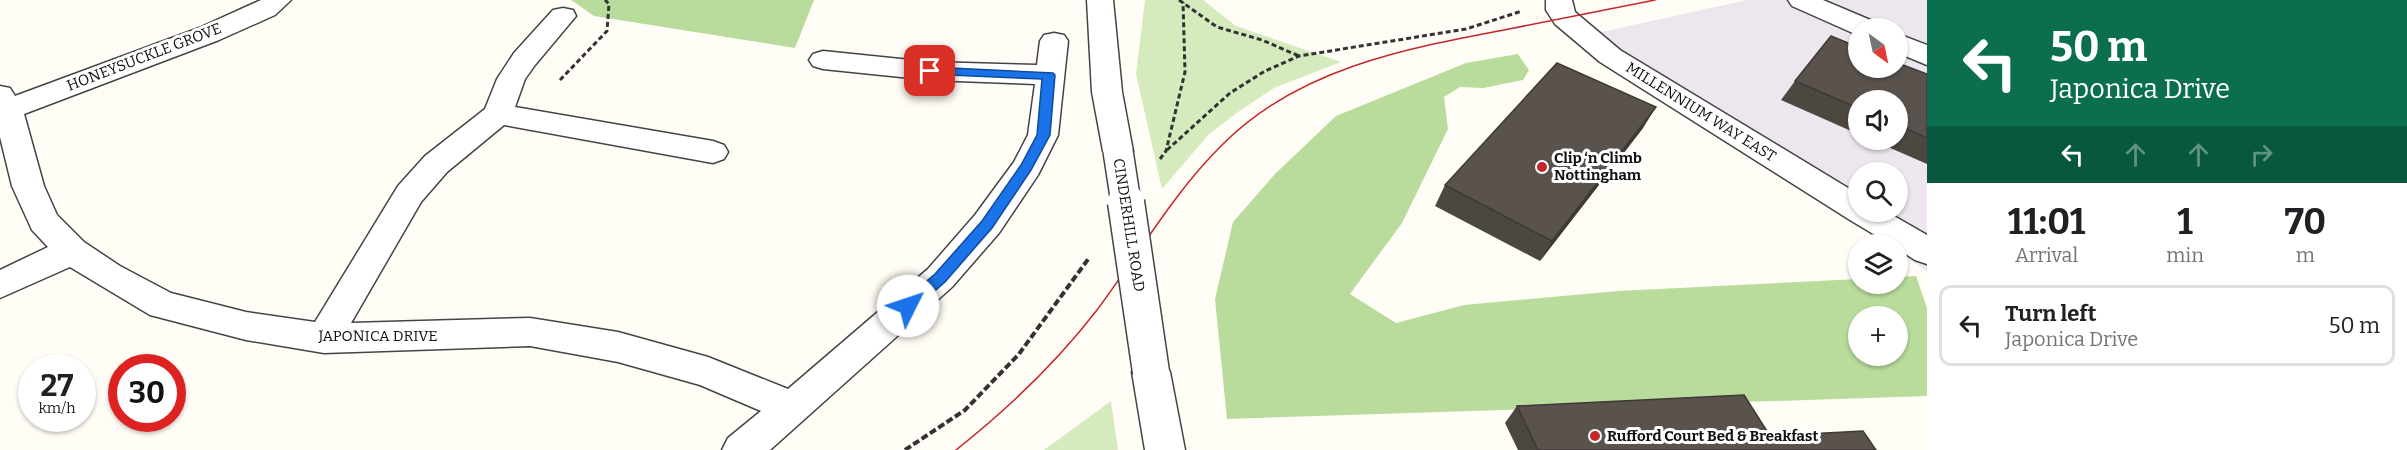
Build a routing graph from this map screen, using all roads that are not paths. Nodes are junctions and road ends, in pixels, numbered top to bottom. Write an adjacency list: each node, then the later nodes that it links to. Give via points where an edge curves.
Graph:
1 (278, 0): 12 (street, HONEYSUCKLE GROVE, via 209,34)
2 (1100, 0): 23 (street, CINDERHILL ROAD, bridge, via 1107,92)
3 (1559, 0): 15 (street, MILLENNIUM WAY EAST, via 1559,10 1565,18 1610,56)
4 (1801, 0): 6 (street)
5 (563, 16): 13 (street, via 524,59)
6 (1848, 21)
7 (1054, 41): 11 (street)
8 (1908, 47): 9 (street)
9 (1927, 56)
10 (823, 60): 11 (street, via 930,71)
11 (1049, 75): 21 (street, via 1043,135 1027,167 987,224 940,278)
12 (4, 102): 17 (street, JAPONICA DRIVE, via 28,186 44,222)
13 (501, 105): 14 (street, via 560,126); 20 (street, via 408,194)
14 (713, 152)
15 (1848, 203)
16 (1880, 222): 18 (street, MILLENNIUM WAY EAST)
17 (72, 251): 19 (street); 20 (street, JAPONICA DRIVE, via 162,304 246,326)
18 (1927, 251)
19 (0, 285)
20 (324, 338): 21 (street, JAPONICA DRIVE, via 530,333 618,347 708,372)
21 (794, 408): 22 (street)
22 (741, 450)
23 (1165, 450)

